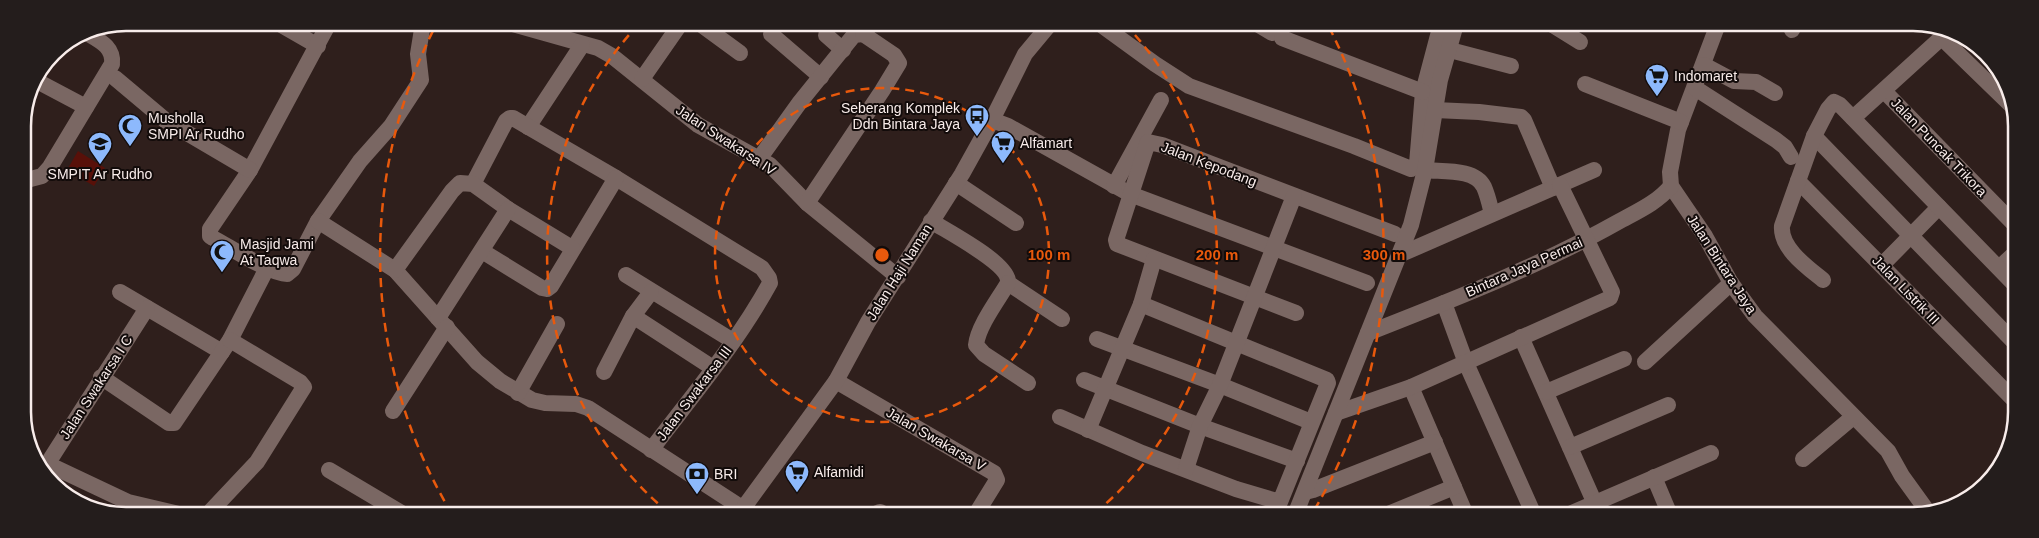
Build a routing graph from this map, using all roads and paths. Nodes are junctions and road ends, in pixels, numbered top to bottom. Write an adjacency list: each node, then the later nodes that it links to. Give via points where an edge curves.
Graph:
1 (292, 31): 24 (street)
2 (325, 31): 24 (street)
3 (422, 31): 68 (street, via 418,54 420,80 391,126 360,161)
4 (536, 31): 23 (street, Jalan Swakarsa IV)
5 (675, 31): 32 (street)
6 (710, 31): 27 (street)
7 (864, 31): 25 (street, via 854,36)
8 (870, 31): 63 (street, via 899,63)
9 (1044, 31): 44 (street, Jalan Haji Naman, via 1025,54)
10 (1110, 31): 37 (street, via 1190,86 1411,170 1417,164)
11 (1269, 31): 12 (street)
12 (1281, 31): 37 (street)
13 (1439, 31): 37 (street)
14 (1454, 31): 26 (street)
15 (1562, 31): 22 (street)
16 (1716, 31): 28 (street)
17 (771, 34): 30 (street)
18 (826, 35): 25 (street)
19 (1939, 35): 36 (street)
20 (1941, 36): 39 (street)
21 (92, 37): 41 (street, via 107,46 113,58)
22 (1580, 42)
23 (582, 45): 32 (street, Jalan Swakarsa IV, via 598,48); 46 (street)
24 (318, 46): 50 (street)
25 (844, 50): 30 (street)
26 (1450, 50): 29 (street); 42 (street)
27 (740, 54)
28 (1704, 65): 35 (street); 38 (street, via 1734,81 1756,82)
29 (1511, 66)
30 (821, 77): 49 (street)
31 (115, 78): 50 (street, via 165,120)
32 (642, 79): 49 (street, Jalan Swakarsa IV, via 698,125)
33 (41, 83): 41 (street)
34 (1585, 84): 45 (street)
35 (1695, 88): 45 (street); 48 (street, via 1776,140)
36 (1884, 91): 43 (street); 67 (street, Jalan Puncak Trikora)
37 (1423, 92)
38 (1775, 93)
39 (2003, 98)
40 (1161, 100): 58 (street)
41 (86, 107): 54 (street, via 50,167 42,176)
42 (1435, 110): 51 (street); 59 (street, via 1521,117)
43 (1853, 118): 47 (street, via 1834,102); 64 (street)
44 (992, 120): 56 (street, Jalan Haji Naman); 58 (street)
45 (1681, 122): 60 (street, via 1672,163)
46 (528, 127): 53 (street); 57 (street, via 513,118 507,119)
47 (1814, 136): 55 (street); 72 (street)
48 (1791, 158)
49 (759, 159): 63 (street, Jalan Swakarsa IV, via 770,165)
50 (250, 170): 81 (street, via 209,232 213,238)
51 (1425, 170): 66 (street, via 1476,178 1484,186); 77 (street)
52 (1594, 170): 59 (street)
53 (616, 178): 75 (street); 106 (street, via 766,273 770,283)
54 (31, 179)
55 (1798, 180): 80 (street, Jalan Listrik III); 87 (street, via 1781,233 1795,256)
56 (956, 183): 69 (street, Jalan Haji Naman); 70 (street)
57 (473, 184): 65 (street); 83 (street, via 460,184 452,191)
58 (1114, 186): 61 (street)
59 (1556, 186): 66 (street); 73 (street)
60 (1671, 186): 73 (street, Bintara Jaya Permai, via 1655,201); 90 (street, Jalan Bintara Jaya, via 1705,236)
61 (1130, 194): 62 (street, Jalan Kepodang, via 1146,144 1150,141); 74 (street); 78 (street, via 1116,242)
62 (1294, 196): 71 (street); 74 (street)
63 (807, 203): 85 (street, Jalan Swakarsa IV)
64 (1940, 207): 72 (street); 82 (street)
65 (508, 209): 75 (street); 76 (street)
66 (1492, 214): 77 (street)
67 (2008, 218)
68 (318, 221): 81 (street, via 290,272 282,274); 83 (street, Jalan Swakarsa III)
69 (931, 221): 85 (street, Jalan Haji Naman); 88 (street, via 985,254 1007,275)
70 (1016, 223)
71 (1395, 234)
72 (1912, 237): 80 (street); 103 (street)
73 (1588, 239): 94 (street, Bintara Jaya Permai); 104 (street, via 1612,292 1610,298)
74 (1273, 247): 89 (street); 93 (street)
75 (572, 248): 76 (street, via 547,289)
76 (482, 251): 100 (street)
77 (1399, 255): 102 (street)
78 (1154, 259): 93 (street); 95 (street)
79 (2008, 260): 82 (street)
80 (1882, 265): 124 (street, Jalan Listrik III)
81 (267, 268): 108 (street)
82 (1999, 268): 86 (street)
83 (394, 270): 100 (street, Jalan Swakarsa III)
84 (626, 275): 92 (street, Jalan Swakarsa III)
85 (898, 277): 117 (street, Jalan Haji Naman, via 868,322)
86 (2008, 278)
87 (1823, 280)
88 (1008, 283): 99 (street); 118 (street, via 985,321 976,345 984,354)
89 (1367, 283)
90 (1731, 283): 111 (street); 129 (street, Jalan Bintara Jaya, via 1755,316)
91 (120, 292): 96 (street)
92 (651, 292): 98 (street); 106 (street, Jalan Swakarsa III)
93 (1254, 297): 97 (street); 107 (street)
94 (1444, 303): 102 (street, Bintara Jaya Permai); 112 (street)
95 (1141, 304): 107 (street); 109 (street)
96 (147, 308): 108 (street); 115 (street, Jalan Swakarsa I C)
97 (1296, 314)
98 (633, 316): 113 (street); 114 (street)
99 (1062, 319)
100 (442, 323): 123 (street, Jalan Swakarsa III, via 488,372); 126 (street)
101 (556, 324): 123 (street)
102 (1368, 332): 127 (street)
103 (2008, 336)
104 (1521, 337): 112 (street); 122 (street)
105 (1097, 338): 109 (street)
106 (733, 341): 113 (street, Jalan Swakarsa III)
107 (1236, 343): 119 (street); 130 (street, via 1328,380)
108 (226, 346): 115 (street, via 174,423 169,423); 148 (street, via 300,382 304,387 257,462)
109 (1122, 347): 119 (street); 121 (street)
110 (1624, 359): 122 (street)
111 (1644, 362)
112 (1466, 363): 120 (street); 156 (street)
113 (713, 368): 135 (street, Jalan Swakarsa III)
114 (604, 372)
115 (101, 378): 139 (street, Jalan Swakarsa I C)
116 (1084, 380): 121 (street)
117 (836, 381): 151 (street, Jalan Haji Naman); 152 (street, Jalan Swakarsa V, via 994,473 997,480)
118 (1028, 383)
119 (1220, 385): 130 (street); 131 (street)
120 (1411, 387): 127 (street); 133 (street)
121 (1106, 390): 131 (street); 132 (street)
122 (1546, 392): 134 (street)
123 (518, 393): 135 (street, Jalan Swakarsa III, via 545,403 576,404 588,408)
124 (2008, 394)
125 (1668, 405): 134 (street)
126 (393, 411)
127 (1336, 413): 145 (street)
128 (1060, 417): 132 (street)
129 (1854, 417): 137 (street); 146 (street, Jalan Bintara Jaya, via 1888,451)
130 (1311, 422): 138 (street)
131 (1200, 426): 138 (street); 141 (street)
132 (1088, 430): 141 (street)
133 (1435, 442): 144 (street); 145 (street)
134 (1570, 447): 157 (street)
135 (651, 450): 150 (street, Jalan Swakarsa III)
136 (1711, 453): 143 (street)
137 (1802, 458)
138 (1297, 461): 141 (street, via 1279,502)
139 (46, 462)
140 (49, 466): 147 (street, via 128,502)
141 (1186, 469)
142 (329, 470): 149 (street)
143 (1654, 477): 158 (street); 159 (street)
144 (1454, 487): 154 (street); 155 (street)
145 (1305, 492): 153 (street)
146 (1924, 506)
147 (149, 507)
148 (215, 507)
149 (391, 507)
150 (734, 507)
151 (743, 507)
152 (980, 507)
153 (1298, 507)
154 (1416, 507)
155 (1463, 507)
156 (1530, 507)
157 (1597, 507)
158 (1602, 507)
159 (1667, 507)

